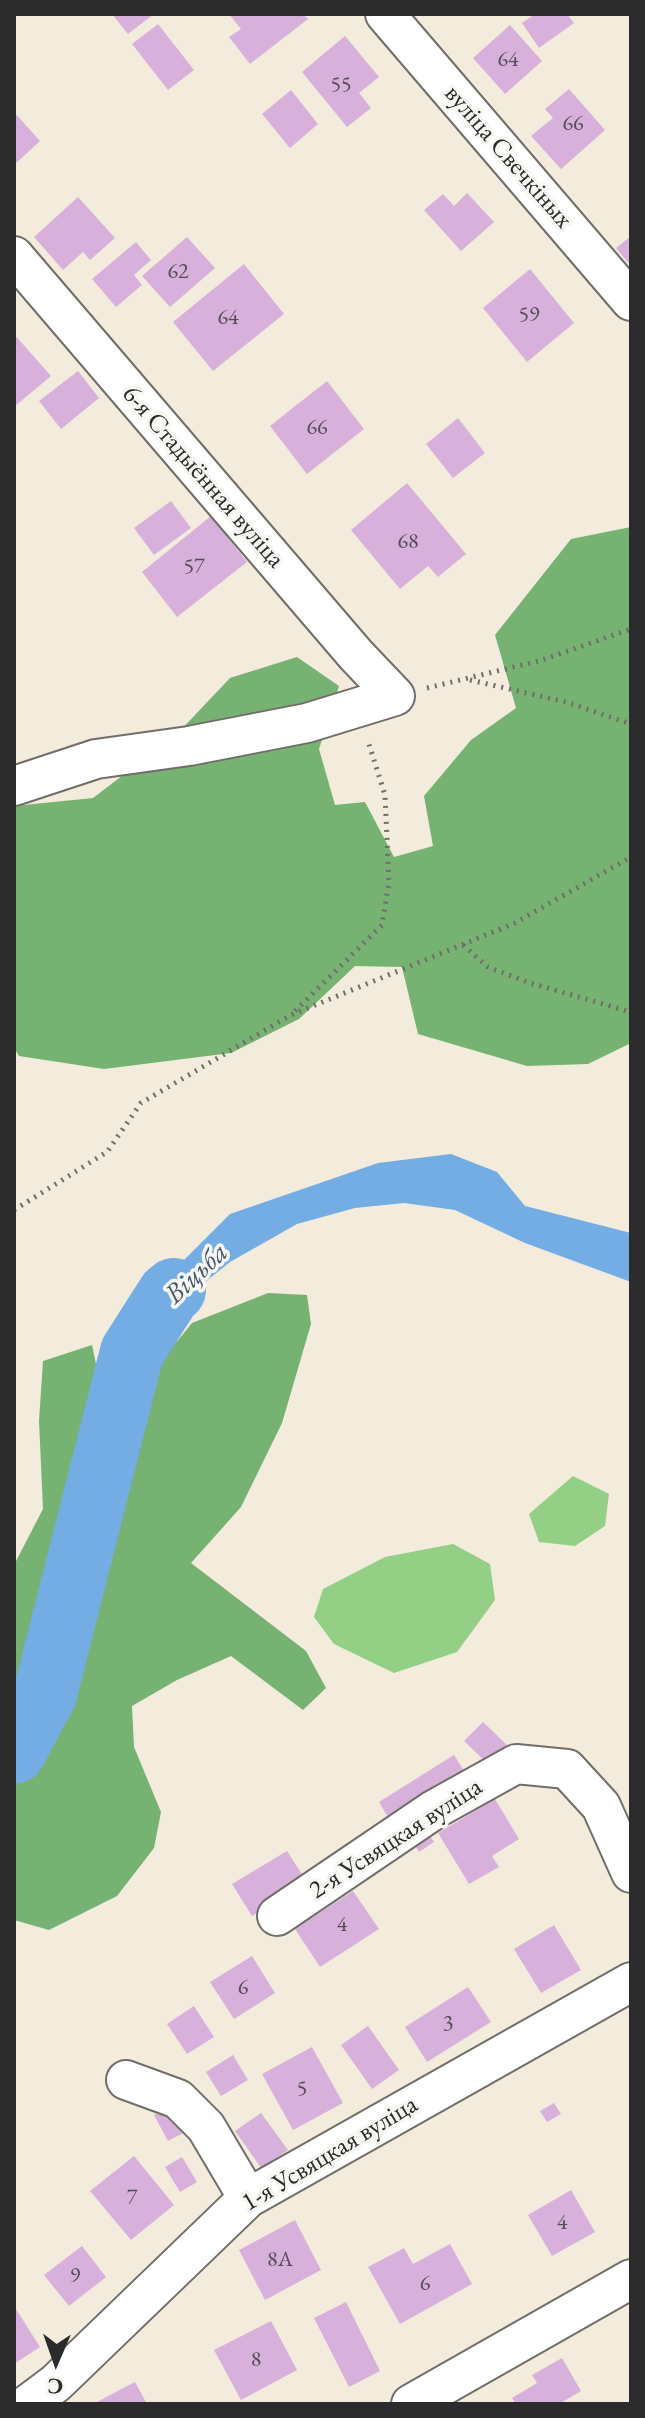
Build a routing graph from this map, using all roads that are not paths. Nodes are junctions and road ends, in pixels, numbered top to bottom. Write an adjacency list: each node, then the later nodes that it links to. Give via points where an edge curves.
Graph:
1 (385, 14): 3 (street, вуліца Свечкіных)
2 (14, 256): 4 (street, 6-я Стадыённая вуліца, via 395,696 307,723 96,759)
3 (631, 301)
4 (14, 786)
5 (631, 1873): 6 (street, 2-я Усвяцкая вуліца, via 601,1806 567,1769 516,1764 435,1809)
6 (277, 1916)
7 (631, 1982): 9 (street, 1-я Усвяцкая вуліца)
8 (126, 2080): 9 (street, via 178,2099 206,2127)
9 (248, 2198): 11 (street, 1-я Усвяцкая вуліца)
10 (631, 2279): 12 (street)
11 (28, 2404)
12 (411, 2404)

